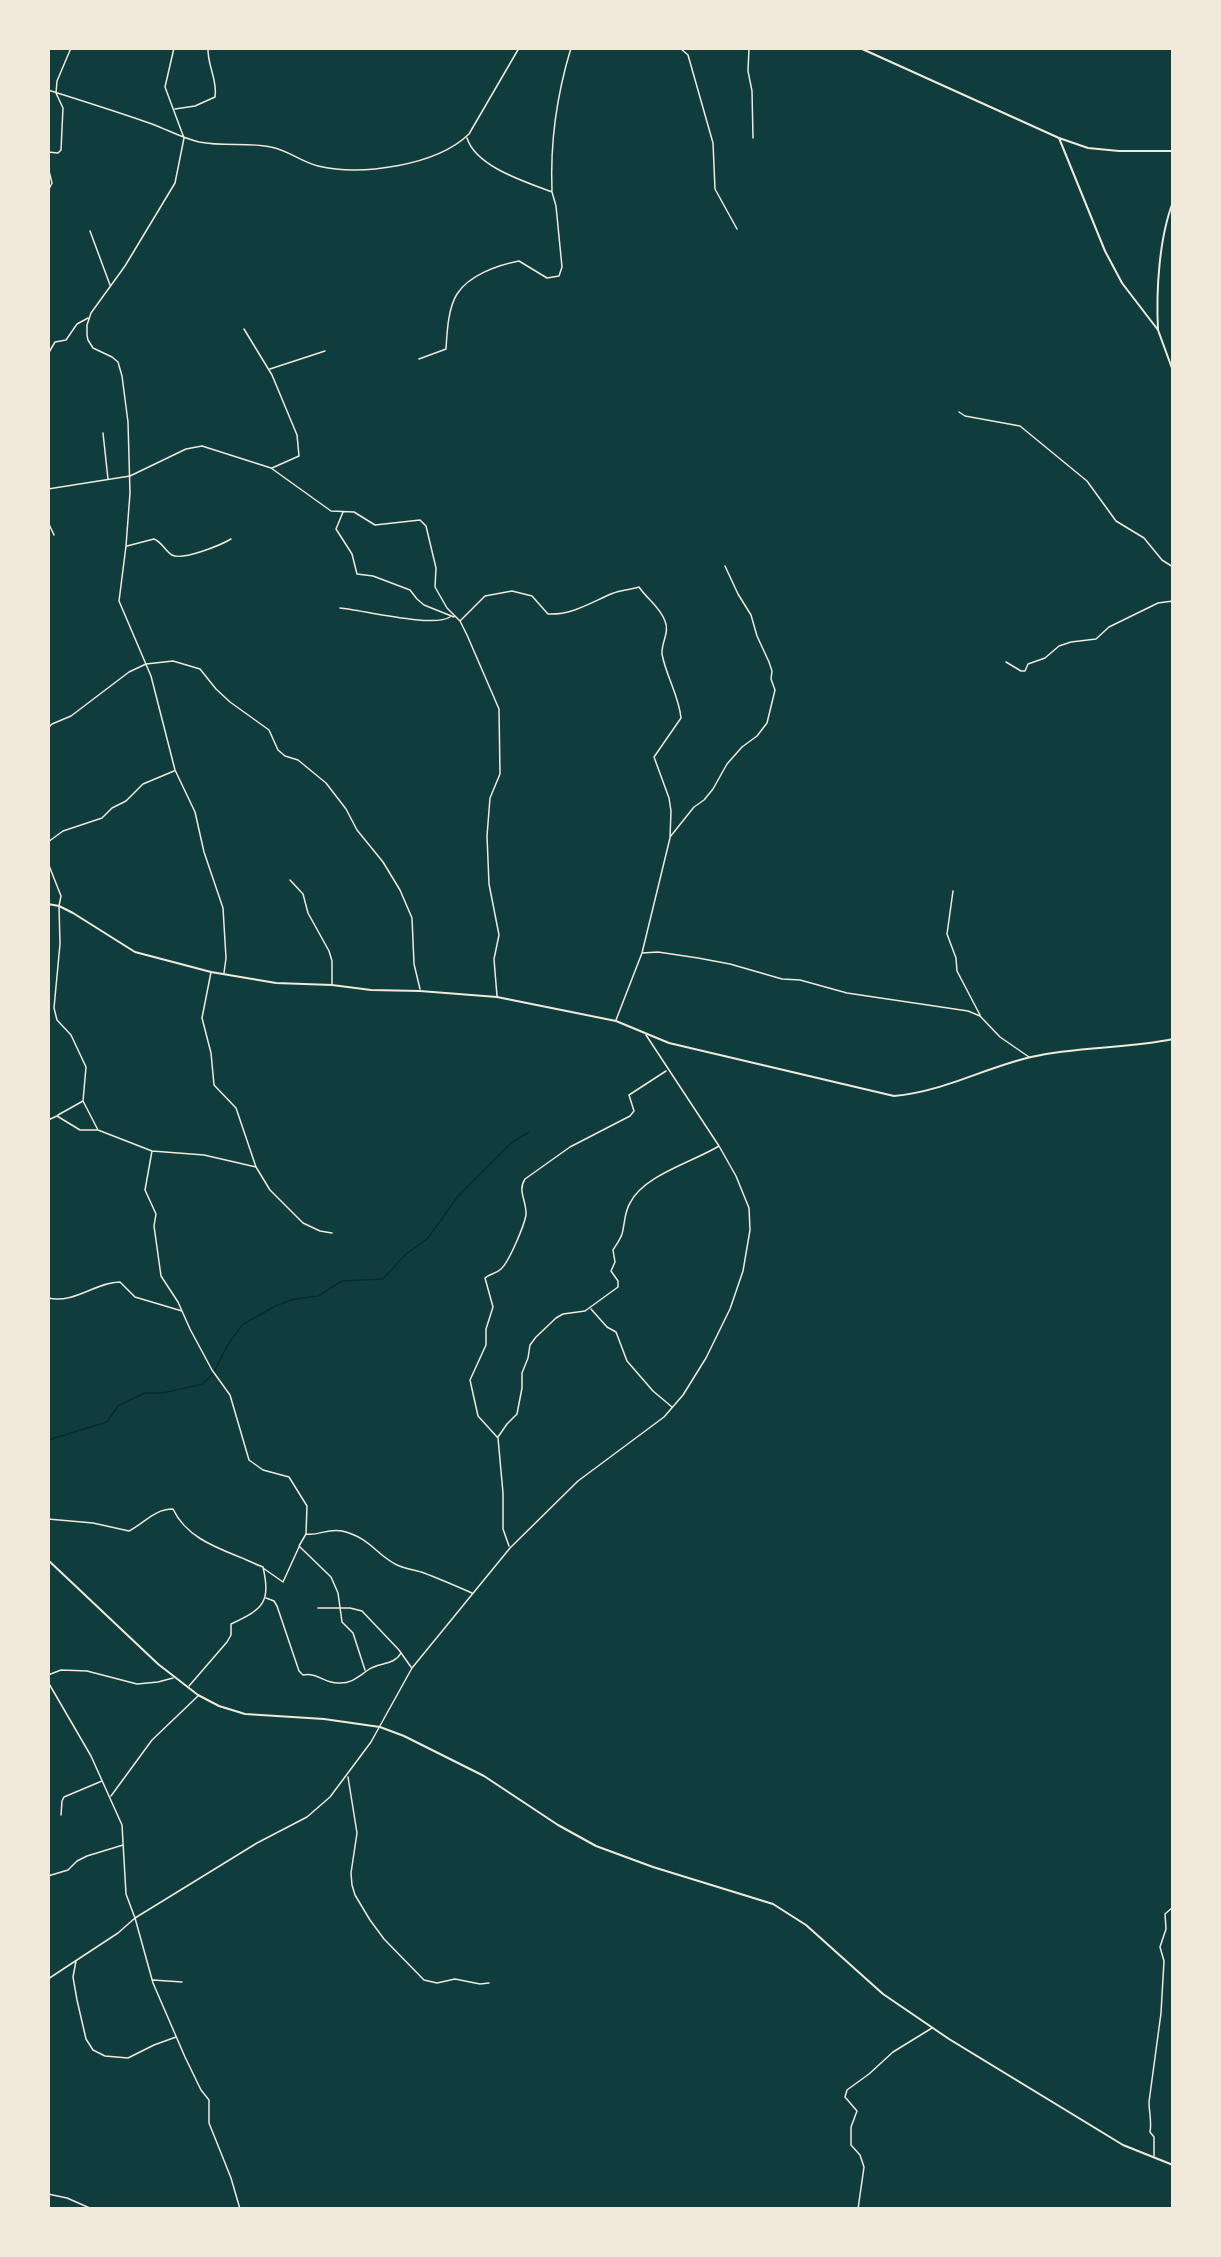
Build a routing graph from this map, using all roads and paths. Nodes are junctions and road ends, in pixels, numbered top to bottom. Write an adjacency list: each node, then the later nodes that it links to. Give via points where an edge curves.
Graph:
1 (71, 48): 10 (street)
2 (174, 48): 11 (street, via 165,87)
3 (208, 48): 11 (street, via 215,98)
4 (519, 48): 12 (street)
5 (571, 48): 20 (street, via 552,142)
6 (680, 48): 22 (street, via 688,55 706,114 715,159 716,193)
7 (749, 48): 14 (street)
8 (860, 48): 15 (street)
9 (48, 90): 10 (street)
10 (56, 93): 13 (street); 17 (street, via 63,105 62,148 58,153)
11 (175, 110): 13 (street)
12 (466, 137): 13 (street, via 411,163 367,168 317,166 271,147 220,145); 20 (street, via 474,152 487,162)
13 (184, 138): 24 (street, via 174,185)
14 (753, 138)
15 (1059, 138): 16 (street, via 1088,148); 27 (street, via 1105,251 1122,283)
16 (1173, 151)
17 (48, 152)
18 (48, 167): 19 (street, via 52,183)
19 (48, 190)
20 (552, 192): 30 (street, via 561,247 559,276 547,278 519,261 490,270 458,292 446,349)
21 (1173, 202): 27 (street, via 1162,244)
22 (737, 229)
23 (90, 231): 24 (street)
24 (111, 286): 25 (street)
25 (88, 317): 29 (street, via 64,341 55,342); 36 (street, via 90,344 115,359 120,369 128,422)
26 (244, 329): 31 (street)
27 (1158, 330): 32 (street)
28 (325, 351): 31 (street)
29 (48, 354)
30 (419, 359)
31 (269, 370): 35 (street, via 293,425 300,453)
32 (1173, 371)
33 (959, 412): 45 (street, via 1020,426 1080,475 1116,521 1144,538)
34 (104, 433): 37 (street)
35 (271, 468): 36 (street, via 197,446); 39 (street, via 326,508)
36 (130, 476): 37 (street); 43 (street)
37 (108, 479): 38 (street)
38 (48, 489)
39 (343, 512): 48 (street, via 336,529 352,554 357,574 410,590 424,605); 49 (street, via 354,513 375,525 422,522 436,568 435,587)
40 (48, 522): 41 (street)
41 (54, 535)
42 (231, 538): 43 (street, via 212,549 178,557 154,539)
43 (126, 546): 52 (street, via 118,601)
44 (725, 566): 55 (street, via 751,615 776,690 766,723 757,736 727,764 713,789)
45 (1173, 567)
46 (1173, 601): 51 (street, via 1141,611 1109,627 1096,639 1059,646 1045,658 1028,664 1025,671)
47 (339, 608): 48 (street, via 419,620 444,621)
48 (451, 616): 49 (street)
49 (455, 617): 50 (street)
50 (460, 621): 55 (street, via 485,596 516,591 532,596 548,614 560,614 639,587 666,623 662,654 681,714 654,757 669,798); 67 (street, via 501,720 500,774 490,798 488,836 489,884 499,935 494,959)
51 (1006, 662)
52 (146, 664): 53 (street); 54 (street); 66 (street, via 173,661 200,669 230,702 269,730 278,750 298,760 335,793 407,904)
53 (48, 728)
54 (175, 770): 56 (street, via 144,784 96,821 58,833); 64 (street, via 195,812 223,908)
55 (670, 837): 62 (street)
56 (48, 842)
57 (48, 863): 61 (street, via 61,896)
58 (290, 880): 65 (street, via 303,894 308,914 329,951)
59 (953, 891): 70 (street, via 946,934 957,971)
60 (48, 904): 61 (street)
61 (58, 906): 63 (street, via 96,925 135,952); 68 (street, via 60,944)
62 (642, 953): 70 (street, via 698,958 847,993 952,1008); 71 (street)
63 (211, 972): 64 (street); 82 (street, via 202,1018 212,1078 236,1108)
64 (223, 974): 65 (street, via 276,983)
65 (332, 985): 66 (street)
66 (420, 991): 67 (street)
67 (497, 997): 71 (street)
68 (54, 1008): 69 (street); 76 (street, via 57,1020 71,1035 86,1067)
69 (48, 1011)
70 (980, 1016): 74 (street, via 1000,1037)
71 (616, 1022): 72 (street)
72 (646, 1035): 74 (street, via 894,1096 927,1092); 75 (street)
73 (1173, 1040): 74 (street)
74 (1030, 1057)
75 (667, 1070): 80 (street); 88 (street, via 629,1095 634,1111 630,1116 570,1147 522,1184 526,1217 501,1269 485,1278 493,1307 486,1345 470,1380 478,1416)
76 (83, 1101): 77 (street); 79 (street)
77 (57, 1116): 78 (street); 79 (street, via 80,1130)
78 (48, 1120)
79 (98, 1130): 81 (street)
80 (718, 1146): 85 (street, via 654,1180 634,1197 613,1250 615,1262 611,1272 618,1287); 87 (street, via 749,1208 750,1230 743,1271 706,1358)
81 (152, 1151): 82 (street, via 204,1155); 86 (street, via 145,1190 156,1214 161,1276)
82 (256, 1167): 83 (street, via 270,1190 294,1215 315,1229)
83 (332, 1233)
84 (48, 1298): 86 (street, via 68,1298 120,1281 135,1297)
85 (590, 1308): 87 (street, via 616,1332 627,1361); 88 (street, via 556,1318 530,1345 517,1414)
86 (183, 1311): 90 (street, via 230,1395 249,1460 263,1470 289,1478 307,1506)
87 (673, 1407): 92 (street, via 578,1481)
88 (498, 1438): 92 (street, via 503,1529)
89 (48, 1520): 94 (street, via 129,1531 146,1518 173,1509 189,1531)
90 (306, 1534): 91 (street); 95 (street, via 331,1529 353,1534 398,1565)
91 (299, 1546): 94 (street, via 283,1582); 98 (street, via 331,1576)
92 (510, 1548): 95 (street)
93 (48, 1560): 103 (street)
94 (263, 1568): 96 (street)
95 (473, 1593): 100 (street)
96 (265, 1598): 101 (street, via 271,1598 276,1606 301,1674 339,1683 357,1679); 105 (street, via 252,1612 231,1624 227,1642)
97 (318, 1608): 98 (street)
98 (341, 1609): 99 (street, via 362,1611); 101 (street, via 342,1622 353,1633)
99 (401, 1653): 100 (street); 101 (street, via 394,1661)
100 (412, 1668): 107 (street)
101 (366, 1671)
102 (48, 1675): 103 (street, via 61,1670 87,1671 137,1684)
103 (174, 1677): 105 (street)
104 (48, 1682): 109 (street)
105 (187, 1688): 106 (street)
106 (198, 1695): 107 (street, via 245,1714); 110 (street, via 152,1740)
107 (380, 1727): 108 (street); 121 (street, via 484,1776 596,1846 785,1910 883,1994)
108 (348, 1775): 115 (street, via 307,1817); 120 (street, via 356,1826 352,1885 370,1920 424,1980)
109 (102, 1781): 110 (street); 111 (street, via 64,1797)
110 (110, 1797): 112 (street, via 122,1825)
111 (61, 1815)
112 (124, 1844): 113 (street, via 87,1856 68,1870); 115 (street, via 125,1887)
113 (48, 1876)
114 (1173, 1907): 123 (street, via 1165,1914 1166,1929 1160,1947 1164,1961 1161,2013 1149,2116)
115 (135, 1918): 116 (street); 118 (street)
116 (76, 1960): 117 (street); 122 (street, via 77,2000 86,2039 93,2050 105,2056 128,2058)
117 (48, 1979)
118 (152, 1980): 119 (street); 122 (street)
119 (182, 1982)
120 (489, 1983)
121 (932, 2027): 123 (street, via 1123,2145); 128 (street, via 893,2052 847,2090 845,2097 857,2111 851,2127 851,2145 864,2167)
122 (177, 2037): 127 (street, via 197,2083 209,2098 210,2126)
123 (1154, 2156): 124 (street)
124 (1173, 2164)
125 (48, 2194): 126 (street)
126 (92, 2209)
127 (240, 2209)
128 (858, 2209)

